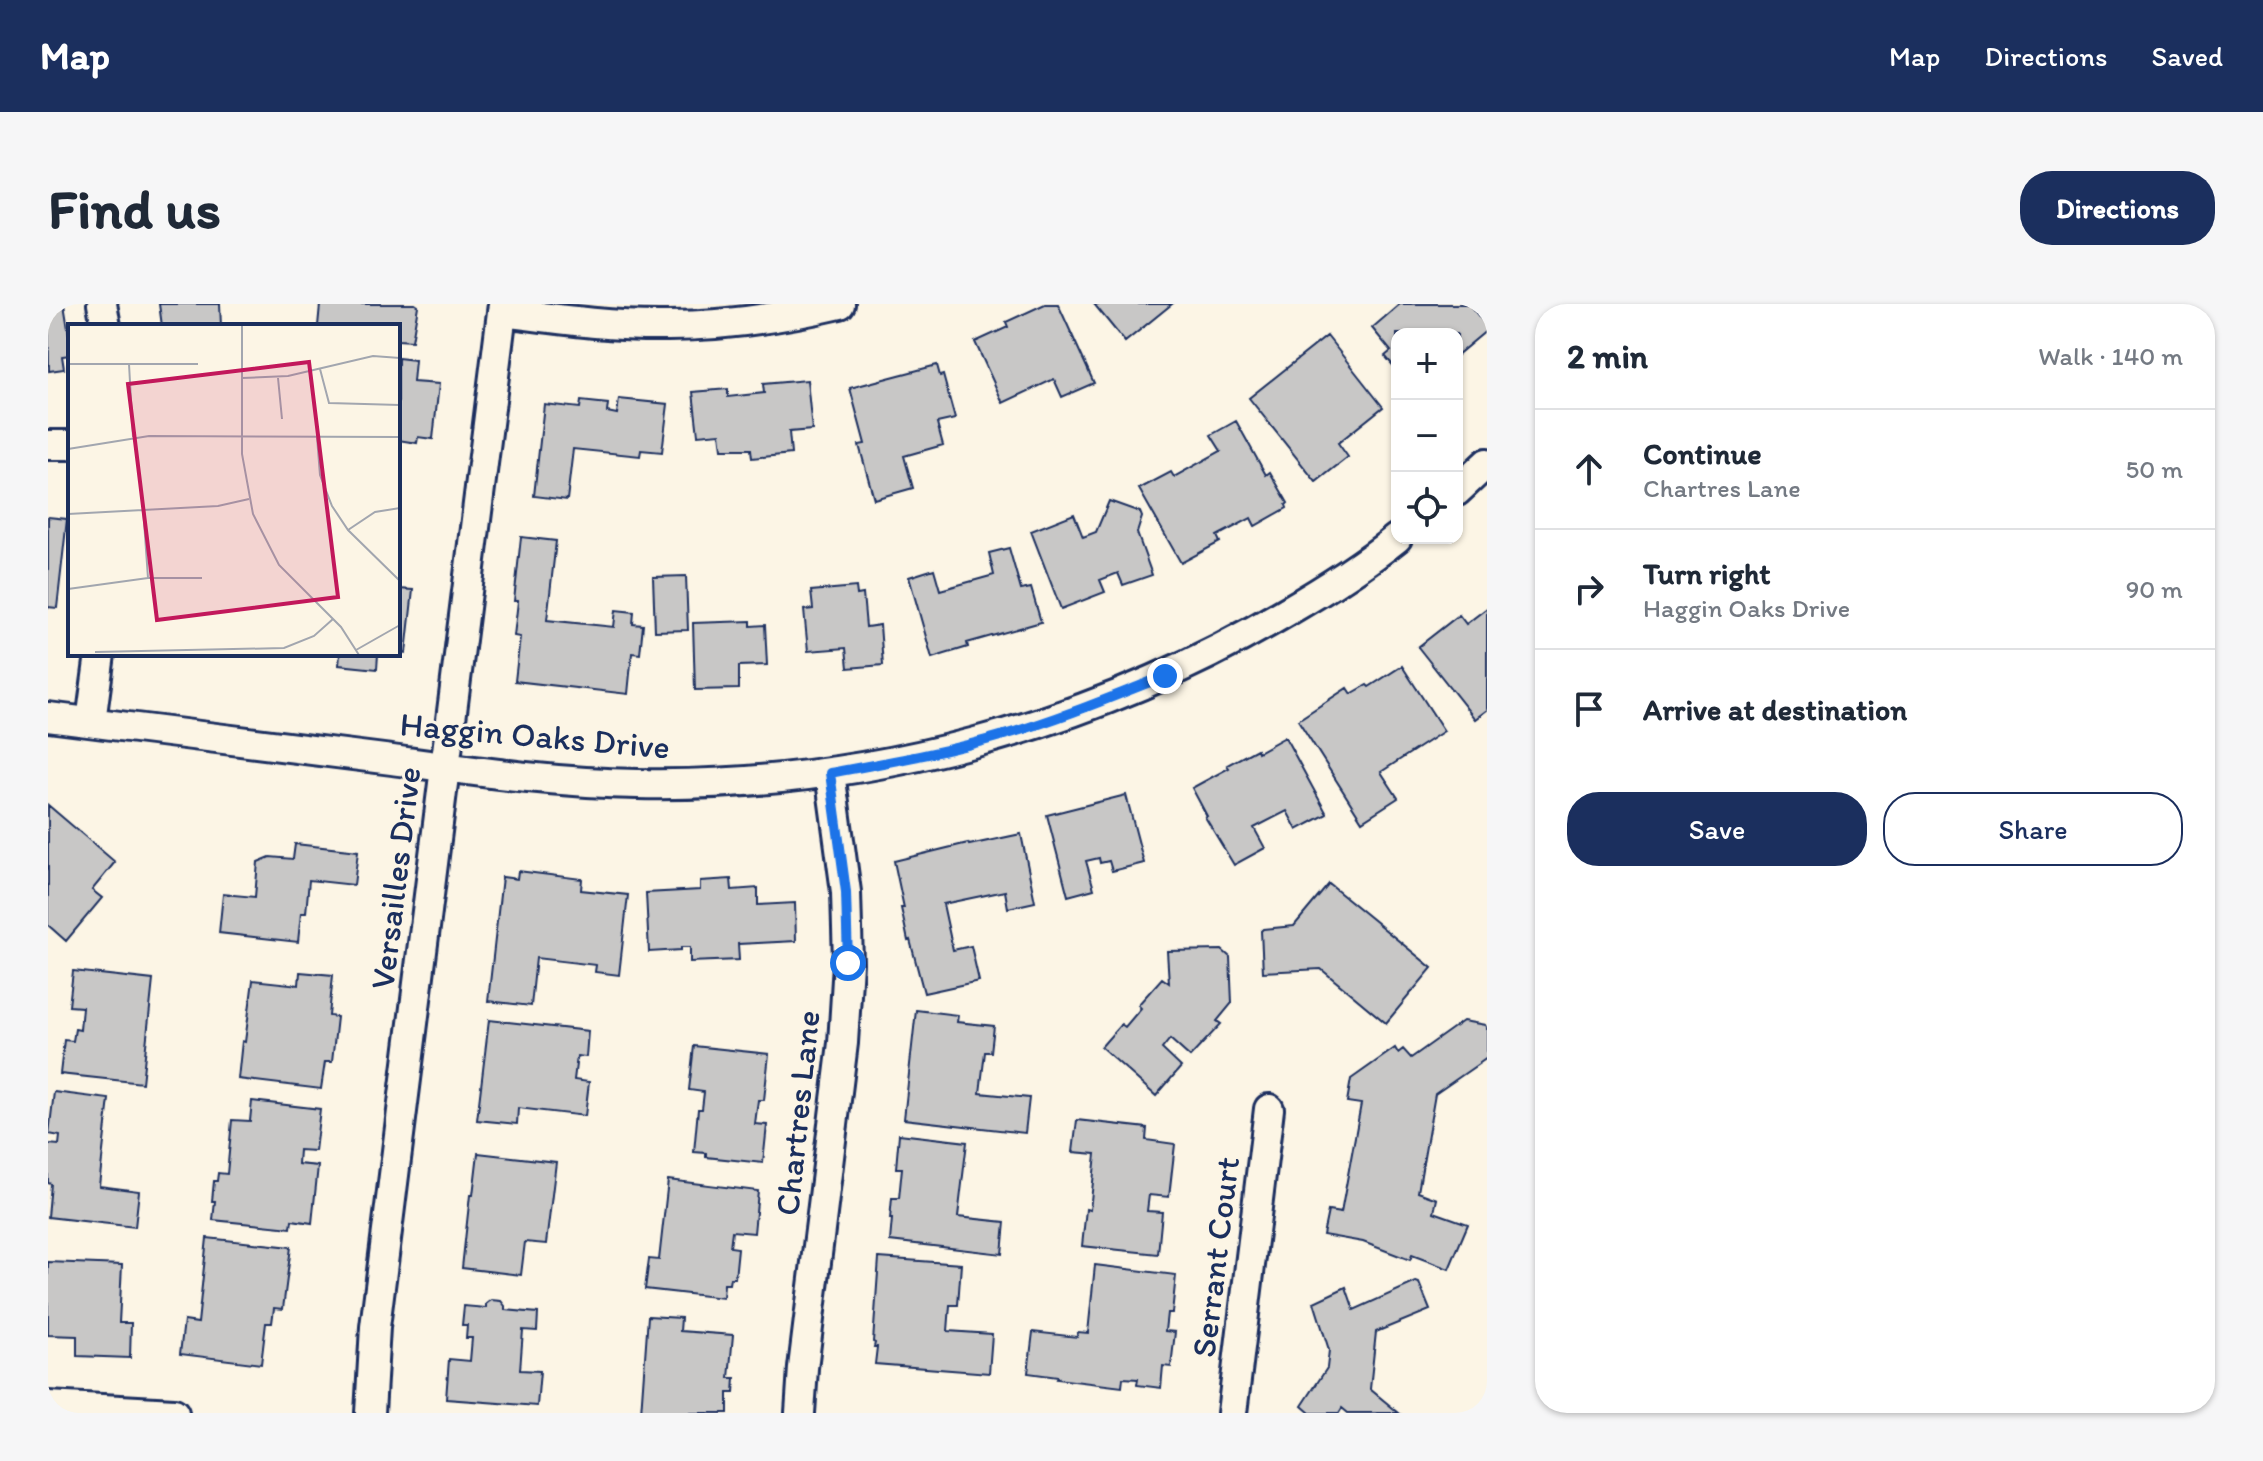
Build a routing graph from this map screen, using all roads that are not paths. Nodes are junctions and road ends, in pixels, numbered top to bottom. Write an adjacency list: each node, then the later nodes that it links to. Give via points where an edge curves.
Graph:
1 (102, 304): 4 (street)
2 (840, 304): 3 (street, via 736,322 669,326 602,324)
3 (503, 308): 11 (street, Versailles Drive)
4 (106, 324)
5 (1487, 463): 6 (street)
6 (1463, 485)
7 (1391, 542): 12 (street, Haggin Oaks Drive, via 1247,635 1165,676 1004,735)
8 (100, 656): 10 (street)
9 (48, 717): 10 (street, Haggin Oaks Drive)
10 (91, 722): 11 (street, Haggin Oaks Drive)
11 (445, 767): 12 (street, Haggin Oaks Drive, via 638,784); 16 (street, Versailles Drive, via 375,1327)
12 (830, 773): 17 (street, Chartres Lane, via 846,892 848,963)
13 (1269, 1109): 18 (street, Serrant Court)
14 (48, 1406): 15 (street)
15 (174, 1413)
16 (370, 1413)
17 (800, 1413)
18 (1232, 1413)

